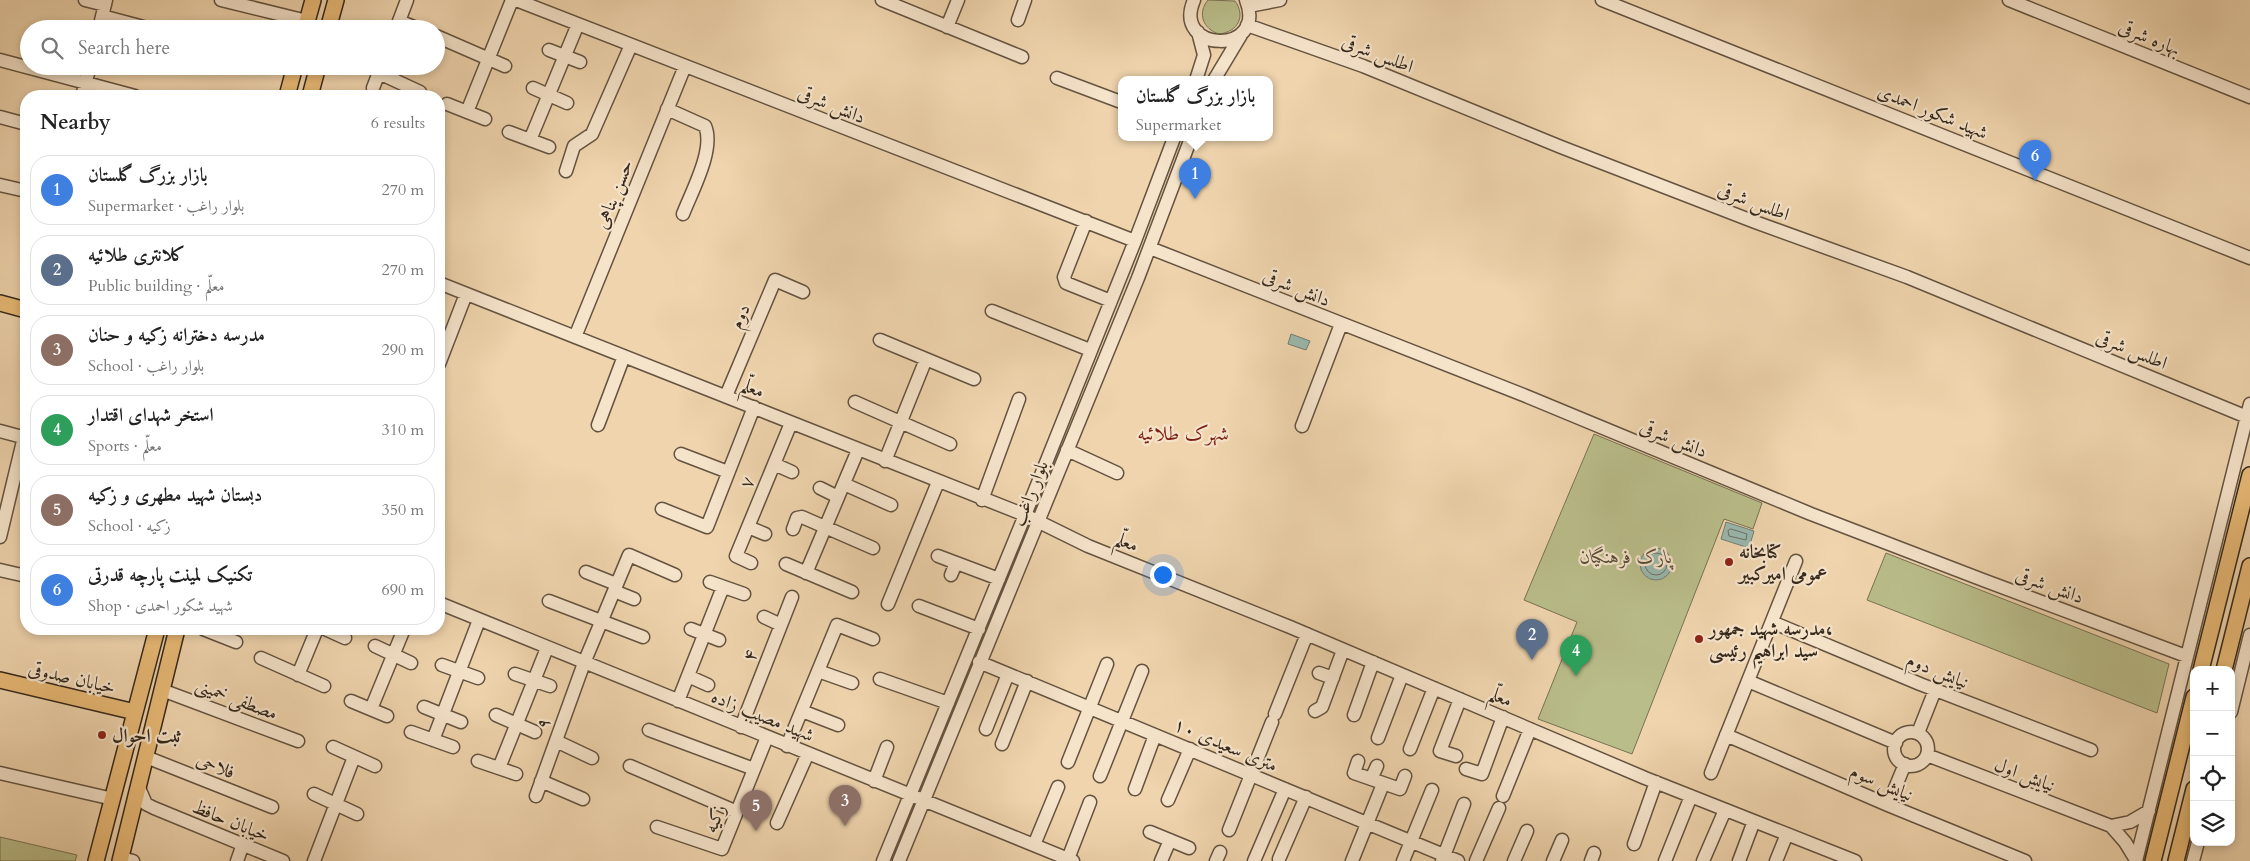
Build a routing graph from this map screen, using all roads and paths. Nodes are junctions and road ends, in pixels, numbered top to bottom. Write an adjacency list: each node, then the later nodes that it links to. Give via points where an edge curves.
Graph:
1 (85, 0): 16 (street)
2 (220, 0): 19 (street)
3 (313, 0): 20 (main road)
4 (336, 0): 21 (main road)
5 (407, 0): 22 (street)
6 (512, 0): 34 (street)
7 (516, 0): 24 (street, دانش شرقی)
8 (882, 0): 25 (street)
9 (958, 0): 25 (street)
10 (1025, 0): 23 (street)
11 (1280, 0): 15 (street)
12 (1602, 0): 80 (street, شهید شکور احمدی)
13 (2009, 0): 59 (street, بهاره شرقی)
14 (1191, 1): 27 (street, via 1191,17)
15 (1248, 3): 26 (street, via 1250,16)
16 (105, 7): 17 (street); 18 (street)
17 (101, 20)
18 (132, 20)
19 (289, 20)
20 (307, 20)
21 (330, 20)
22 (399, 20)
23 (1018, 20)
24 (578, 24): 29 (street, دانش شرقی); 31 (street)
25 (947, 26): 32 (street)
26 (1245, 29): 27 (street, via 1225,42 1206,39); 47 (street); 101 (street, اطلس شرقی, via 1362,66 1561,147 1907,277)
27 (1198, 32): 46 (street, via 1204,54)
28 (445, 40): 34 (street)
29 (631, 44): 38 (street, دانش شرقی); 73 (street, via 592,134 574,146)
30 (549, 50): 31 (street)
31 (565, 56): 35 (street); 58 (street)
32 (1022, 57)
33 (0, 60): 36 (street)
34 (488, 60): 37 (street); 64 (street)
35 (580, 62)
36 (20, 65)
37 (505, 66)
38 (685, 66): 63 (street, حسن پناهی); 77 (street, دانش شرقی)
39 (56, 75): 49 (street)
40 (88, 75): 49 (street)
41 (292, 75): 54 (main road)
42 (293, 75): 55 (main road)
43 (314, 75): 56 (main road)
44 (378, 75): 50 (street)
45 (389, 75): 57 (street)
46 (1197, 76)
47 (1216, 76)
48 (1057, 78): 60 (street)
49 (86, 83): 52 (street); 53 (street)
50 (373, 88)
51 (533, 88): 58 (street)
52 (84, 90)
53 (113, 90)
54 (288, 90)
55 (294, 90)
56 (308, 90)
57 (416, 90)
58 (549, 95): 61 (street); 69 (street)
59 (2250, 97)
60 (1118, 101)
61 (567, 103)
62 (447, 104): 64 (street)
63 (668, 109): 76 (street, via 705,126 709,135 708,147); 89 (street, حسن پناهی)
64 (467, 112): 66 (street)
65 (0, 117): 67 (street)
66 (485, 119)
67 (20, 122)
68 (509, 132): 69 (street)
69 (530, 140): 72 (street)
70 (1173, 141): 78 (street, بلوار راغب)
71 (1190, 141): 79 (street, بلوار راغب)
72 (549, 147)
73 (566, 171)
74 (0, 185): 75 (street)
75 (20, 190)
76 (684, 214)
77 (1086, 222): 78 (street, دانش شرقی); 84 (street, via 1064,277 1066,283)
78 (1135, 241): 84 (street, بلوار راغب)
79 (1150, 248): 88 (street, دانش شرقی); 110 (street, بلوار راغب)
80 (2250, 258)
81 (445, 285): 83 (street, معلّم)
82 (803, 292): 96 (street, دوم, via 775,280)
83 (466, 294): 89 (street, معلّم); 91 (street)
84 (1110, 301): 92 (street, بلوار راغب)
85 (0, 303): 86 (main road)
86 (20, 308)
87 (992, 311): 92 (street)
88 (1341, 324): 105 (street); 182 (street, دانش شرقی, via 1526,396 1810,514)
89 (575, 337): 93 (street, معلّم)
90 (880, 340): 94 (street)
91 (445, 348)
92 (1090, 350): 127 (street, بلوار راغب)
93 (624, 356): 96 (street, معلّم); 104 (street)
94 (926, 358): 95 (street); 102 (street)
95 (974, 379)
96 (726, 396): 100 (street, معلّم)
97 (1019, 400): 123 (street)
98 (855, 402): 102 (street)
99 (2250, 404): 101 (street)
100 (754, 407): 103 (street, معلّم); 115 (street)
101 (2247, 417): 182 (street)
102 (901, 421): 108 (street); 113 (street)
103 (792, 423): 109 (street, معلّم); 114 (street, ۷)
104 (598, 425)
105 (1302, 426)
106 (0, 431): 107 (street)
107 (20, 436)
108 (950, 444)
109 (858, 450): 113 (street, معلّم); 120 (street)
110 (1067, 450): 117 (street); 128 (street, بلوار راغب)
111 (20, 453): 124 (street)
112 (681, 454): 115 (street)
113 (885, 461): 119 (street, معلّم)
114 (774, 464): 116 (street); 129 (street, ۷)
115 (728, 472): 126 (street, via 707,527)
116 (792, 472)
117 (1118, 473)
118 (2250, 475): 190 (main road)
119 (938, 482): 123 (street, معلّم); 154 (street)
120 (844, 484): 122 (street); 125 (street)
121 (820, 488): 122 (street)
122 (838, 496): 130 (street)
123 (982, 500): 127 (street, معلّم)
124 (4, 504): 133 (street)
125 (892, 505)
126 (662, 508)
127 (1025, 516): 128 (street, معلّم); 145 (street, بلوار راغب)
128 (1038, 523): 164 (street, معلّم); 185 (street, بلوار راغب)
129 (748, 527): 132 (street); 137 (street, ۷, via 736,556)
130 (826, 527): 131 (street, via 802,517 797,518); 134 (street); 142 (street)
131 (793, 528)
132 (765, 534)
133 (0, 537)
134 (873, 548)
135 (938, 556): 145 (street, via 954,569)
136 (1796, 561): 160 (street)
137 (751, 563)
138 (786, 564): 142 (street)
139 (2250, 566): 191 (main road)
140 (0, 570): 143 (street)
141 (586, 572): 148 (street)
142 (806, 573): 149 (street)
143 (20, 575)
144 (675, 575): 148 (street, ۹, via 629,555)
145 (999, 579): 163 (street, بلوار راغب)
146 (710, 582): 147 (street)
147 (723, 587): 150 (street); 171 (street)
148 (615, 588): 152 (street); 159 (street, ۹)
149 (852, 592)
150 (744, 594)
151 (792, 597): 161 (street, ۴)
152 (634, 599)
153 (549, 601): 159 (street)
154 (888, 604)
155 (445, 606): 158 (street, شهید مصیب زاده)
156 (919, 606): 163 (street)
157 (764, 617): 161 (street)
158 (479, 620): 179 (street, شهید مصیب زاده); 193 (street)
159 (601, 621): 173 (street); 187 (street, ۹)
160 (1772, 622): 207 (street); 214 (street, نیایش دوم)
161 (781, 625): 236 (street, ۴)
162 (691, 629): 171 (street)
163 (979, 629): 218 (street, بلوار راغب)
164 (1307, 634): 180 (street, معلّم); 278 (street)
165 (155, 635): 226 (main road)
166 (176, 635): 213 (main road)
167 (218, 635): 177 (street)
168 (315, 635): 199 (street)
169 (339, 635): 174 (street)
170 (401, 635): 181 (street)
171 (704, 635): 176 (street); 200 (street)
172 (2250, 635): 225 (street)
173 (643, 637)
174 (345, 638)
175 (873, 639): 192 (street, via 837,625)
176 (719, 640)
177 (236, 642)
178 (375, 646): 181 (street)
179 (547, 648): 187 (street, شهید مصیب زاده); 205 (street)
180 (1343, 650): 186 (street, معلّم); 203 (street)
181 (393, 654): 184 (street); 221 (street)
182 (2186, 656): 308 (street)
183 (261, 658): 199 (street)
184 (411, 662)
185 (979, 662): 197 (street, ۱۰ متری سعیدی); 299 (street, بلوار راغب)
186 (1373, 662): 198 (street, معلّم); 228 (street)
187 (584, 663): 217 (street, شهید مصیب زاده); 248 (street, ۹)
188 (442, 664): 193 (street)
189 (1107, 664): 219 (street)
190 (2202, 666)
191 (2225, 666)
192 (818, 670): 208 (street); 222 (street)
193 (459, 671): 201 (street); 229 (street)
194 (1142, 671): 232 (street)
195 (1319, 673): 203 (street)
196 (515, 674): 205 (street)
197 (1008, 674): 206 (street, ۱۰ متری سعیدی); 237 (street)
198 (1402, 674): 212 (street, معلّم); 246 (street)
199 (298, 675): 210 (street)
200 (688, 676): 209 (street); 217 (street)
201 (478, 678)
202 (880, 678): 218 (street)
203 (1333, 678): 223 (street, via 1322,707)
204 (0, 680): 226 (main road, خیابان صدوقی)
205 (534, 680): 211 (street); 234 (street)
206 (1026, 681): 219 (street, ۱۰ متری سعیدی); 251 (street)
207 (1748, 682): 244 (street); 250 (street)
208 (852, 683)
209 (708, 685)
210 (324, 686)
211 (550, 686)
212 (1434, 688): 215 (street, معلّم); 257 (street)
213 (162, 690): 249 (street, مصطفی خمینی); 262 (main road)
214 (1935, 690): 242 (street); 258 (street, نیایش دوم)
215 (1460, 699): 231 (street, معلّم); 261 (street, via 1440,751)
216 (351, 701): 221 (street)
217 (678, 701): 236 (street, شهید مصیب زاده)
218 (948, 703): 291 (street, بلوار راغب)
219 (1089, 707): 232 (street, ۱۰ متری سعیدی); 267 (street)
220 (424, 708): 229 (street)
221 (371, 710): 230 (street)
222 (802, 711): 235 (street); 252 (street)
223 (1315, 711)
224 (2191, 711): 358 (main road)
225 (2231, 711)
226 (135, 712): 296 (main road)
227 (496, 714): 234 (street)
228 (1354, 714)
229 (442, 715): 233 (street); 247 (street)
230 (387, 716)
231 (1503, 718): 238 (street, معلّم); 274 (street, via 1482,774)
232 (1122, 721): 243 (street, ۱۰ متری سعیدی); 279 (street)
233 (461, 722)
234 (516, 724): 241 (street); 272 (street)
235 (838, 725)
236 (741, 726): 245 (street, شهید مصیب زاده)
237 (986, 729)
238 (1530, 729): 284 (street, معلّم); 293 (street)
239 (649, 730): 273 (street)
240 (411, 732): 247 (street)
241 (535, 732)
242 (1918, 733): 250 (street, via 1907,732); 260 (street, via 1926,740)
243 (1155, 735): 256 (street, ۱۰ متری سعیدی); 287 (street)
244 (1726, 735): 276 (street); 304 (street, نیایش سوم)
245 (767, 737): 252 (street, شهید مصیب زاده); 273 (street, زکیه)
246 (1378, 738)
247 (433, 740): 254 (street)
248 (556, 741): 264 (street); 281 (street, ۹)
249 (298, 742)
250 (1896, 743): 268 (street, via 1895,753)
251 (1002, 744)
252 (788, 746): 259 (street, شهید مصیب زاده)
253 (333, 747): 263 (street)
254 (452, 747)
255 (887, 747): 282 (street)
256 (1190, 749): 278 (street, ۱۰ متری سعیدی); 298 (street)
257 (1410, 749)
258 (2091, 750)
259 (808, 753): 282 (street, شهید مصیب زاده); 314 (street)
260 (1927, 755): 268 (street, via 1915,765); 316 (street, نیایش اول)
261 (1456, 756)
262 (146, 757): 286 (main road); 305 (street, فلاحی)
263 (354, 757): 269 (street); 302 (street)
264 (592, 758)
265 (478, 761): 272 (street)
266 (1358, 761): 283 (street, via 1354,773)
267 (1068, 762)
268 (1905, 764): 304 (street)
269 (375, 766)
270 (630, 766): 309 (street)
271 (1377, 766): 283 (street)
272 (498, 768): 277 (street)
273 (754, 769): 309 (street, زکیه)
274 (1466, 769)
275 (0, 773): 296 (street)
276 (1711, 773)
277 (516, 774)
278 (1251, 775): 288 (street, ۱۰ متری سعیدی); 319 (street)
279 (1100, 776)
280 (1404, 776): 283 (street, via 1400,789)
281 (541, 781): 292 (street, ۹); 297 (street)
282 (874, 781): 291 (street, شهید مصیب زاده)
283 (1377, 782): 315 (street)
284 (1656, 782): 294 (street, معلّم); 327 (street)
285 (1058, 787): 328 (street)
286 (138, 788): 310 (street, via 146,804); 313 (main road)
287 (1135, 789)
288 (1285, 789): 295 (street, ۱۰ متری سعیدی); 344 (street)
289 (1432, 790): 325 (street)
290 (314, 794): 302 (street)
291 (909, 794): 299 (street, شهید مصیب زاده); 341 (street, بلوار راغب)
292 (536, 796)
293 (1503, 796)
294 (1691, 796): 307 (street, معلّم); 351 (street)
295 (1306, 797): 315 (street, ۱۰ متری سعیدی); 334 (street)
296 (113, 799): 337 (main road)
297 (584, 799)
298 (1168, 800)
299 (924, 801): 328 (street, شهید مصیب زاده); 342 (street, بلوار راغب)
300 (2192, 801): 317 (main road)
301 (1090, 802): 336 (street)
302 (336, 804): 311 (street); 340 (street)
303 (1464, 804): 333 (street)
304 (1888, 805): 356 (street, نیایش سوم)
305 (272, 807)
306 (1499, 808): 348 (street)
307 (1726, 810): 312 (street, معلّم); 352 (street)
308 (2149, 811): 316 (street, via 2130,822); 357 (street)
309 (737, 812): 318 (street, زکیه, via 722,850)
310 (165, 813): 313 (street, via 142,811 135,813); 326 (street, خیابان حافظ)
311 (357, 814)
312 (1754, 821): 322 (street, معلّم); 353 (street)
313 (130, 822): 335 (main road)
314 (777, 823)
315 (1368, 823): 325 (street, ۱۰ متری سعیدی); 345 (street)
316 (2111, 826): 357 (street, نیایش اول)
317 (2189, 826): 359 (main road)
318 (657, 827)
319 (1229, 830)
320 (1527, 831): 349 (street)
321 (1150, 832): 323 (street)
322 (1786, 834): 332 (street, معلّم); 354 (street)
323 (1170, 840): 330 (street); 343 (street)
324 (1562, 840): 350 (street)
325 (1411, 841): 333 (street, ۱۰ متری سعیدی); 346 (street)
326 (243, 844): 338 (street); 339 (street, خیابان حافظ)
327 (1634, 844)
328 (1034, 845): 331 (street, شهید مصیب زاده)
329 (2197, 846): 360 (street)
330 (1189, 848)
331 (1048, 856): 336 (street, شهید مصیب زاده)
332 (1830, 856): 355 (street, معلّم)
333 (1444, 858): 347 (street, ۱۰ متری سعیدی)
334 (1279, 859)
335 (125, 860)
336 (1071, 860)
337 (96, 861)
338 (237, 861)
339 (283, 861)
340 (314, 861)
341 (883, 861)
342 (899, 861)
343 (1161, 861)
344 (1254, 861)
345 (1352, 861)
346 (1403, 861)
347 (1458, 861)
348 (1476, 861)
349 (1514, 861)
350 (1553, 861)
351 (1665, 861)
352 (1703, 861)
353 (1739, 861)
354 (1776, 861)
355 (1855, 861)
356 (2025, 861)
357 (2136, 861)
358 (2152, 861)
359 (2176, 861)
360 (2193, 861)

